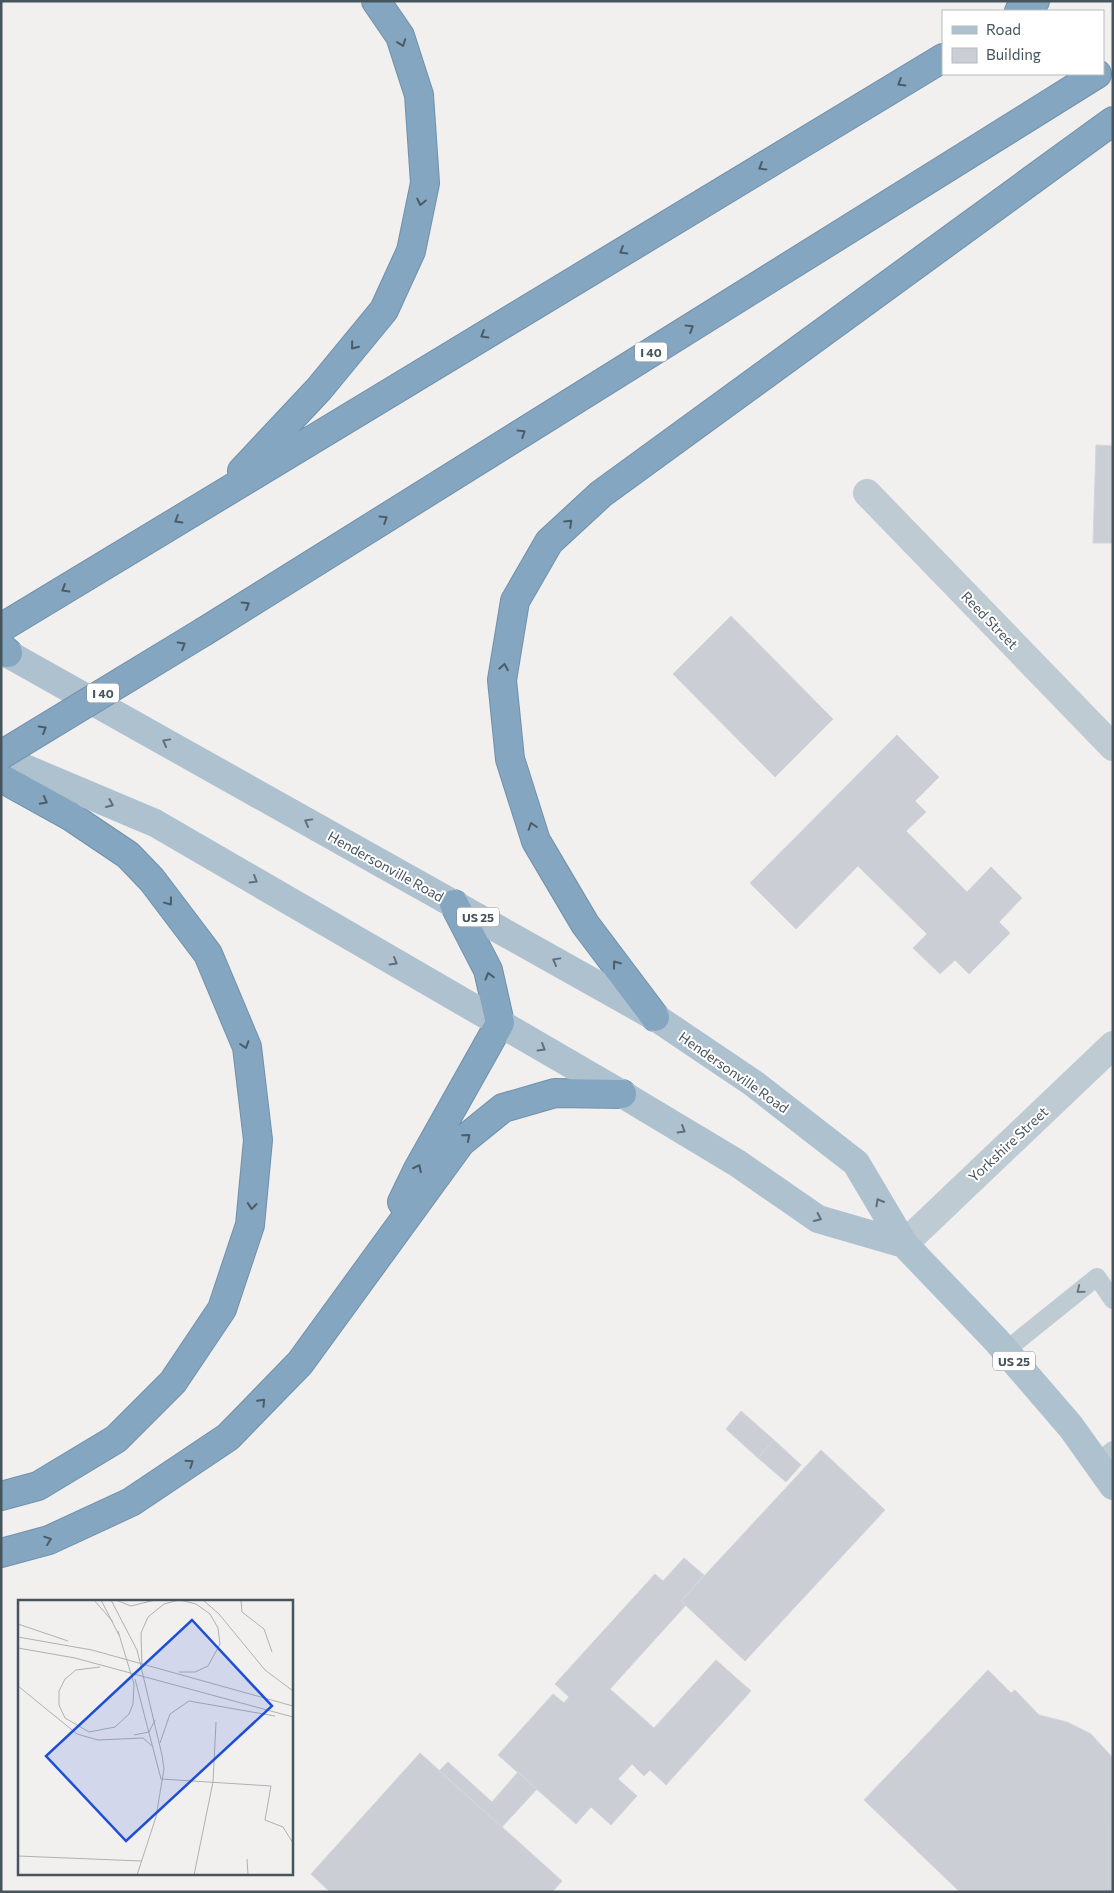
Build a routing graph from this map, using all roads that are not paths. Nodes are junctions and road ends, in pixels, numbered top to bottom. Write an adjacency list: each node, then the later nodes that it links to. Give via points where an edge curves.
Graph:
1 (376, 1): 8 (highway, one-way to 8, via 400,36 419,95 425,183 411,251 384,310 319,389)
2 (1035, 1): 3 (highway)
3 (1021, 10)
4 (942, 59): 8 (highway, one-way to 8)
5 (1095, 75): 12 (highway, I 40, one-way to 5, bridge)
6 (1113, 121): 15 (highway, one-way to 6, via 586,924 536,841 510,759 502,680 515,601 549,542 602,494)
7 (867, 493): 11 (street, Reed Street)
8 (219, 495): 9 (highway, one-way to 9)
9 (1, 628)
10 (4, 650): 14 (main road, Hendersonville Road / US 25, one-way to 10)
11 (1113, 747)
12 (1, 756): 16 (main road, one-way to 16, via 155,823)
13 (1, 778): 25 (highway, one-way to 25, via 70,816 128,855 152,880 208,954 247,1048 258,1140 250,1225 222,1309 173,1382 116,1439 38,1486)
14 (454, 904): 15 (main road, Hendersonville Road / US 25, one-way to 14); 16 (highway, one-way to 14, via 488,970)
15 (655, 1017): 19 (main road, Hendersonville Road / US 25, one-way to 15, via 856,1163 754,1083)
16 (500, 1023): 18 (main road, one-way to 18); 20 (highway, one-way to 16, via 418,1169)
17 (1113, 1045): 19 (street, Yorkshire Street)
18 (622, 1094): 19 (main road, one-way to 19, via 737,1164 818,1219); 20 (highway, one-way to 18, via 461,1142 503,1108 555,1093)
19 (904, 1244): 22 (main road, Hendersonville Road / US 25)
20 (376, 1260): 26 (highway, one-way to 20, via 49,1540 131,1502 228,1437 300,1363)
21 (1113, 1300): 22 (lane, one-way to 22, via 1097,1277)
22 (1005, 1351): 23 (main road, Hendersonville Road / US 25, via 1071,1427)
23 (1105, 1456): 24 (main road, Hendersonville Road / US 25)
24 (1113, 1486)
25 (1, 1496)
26 (1, 1553)

